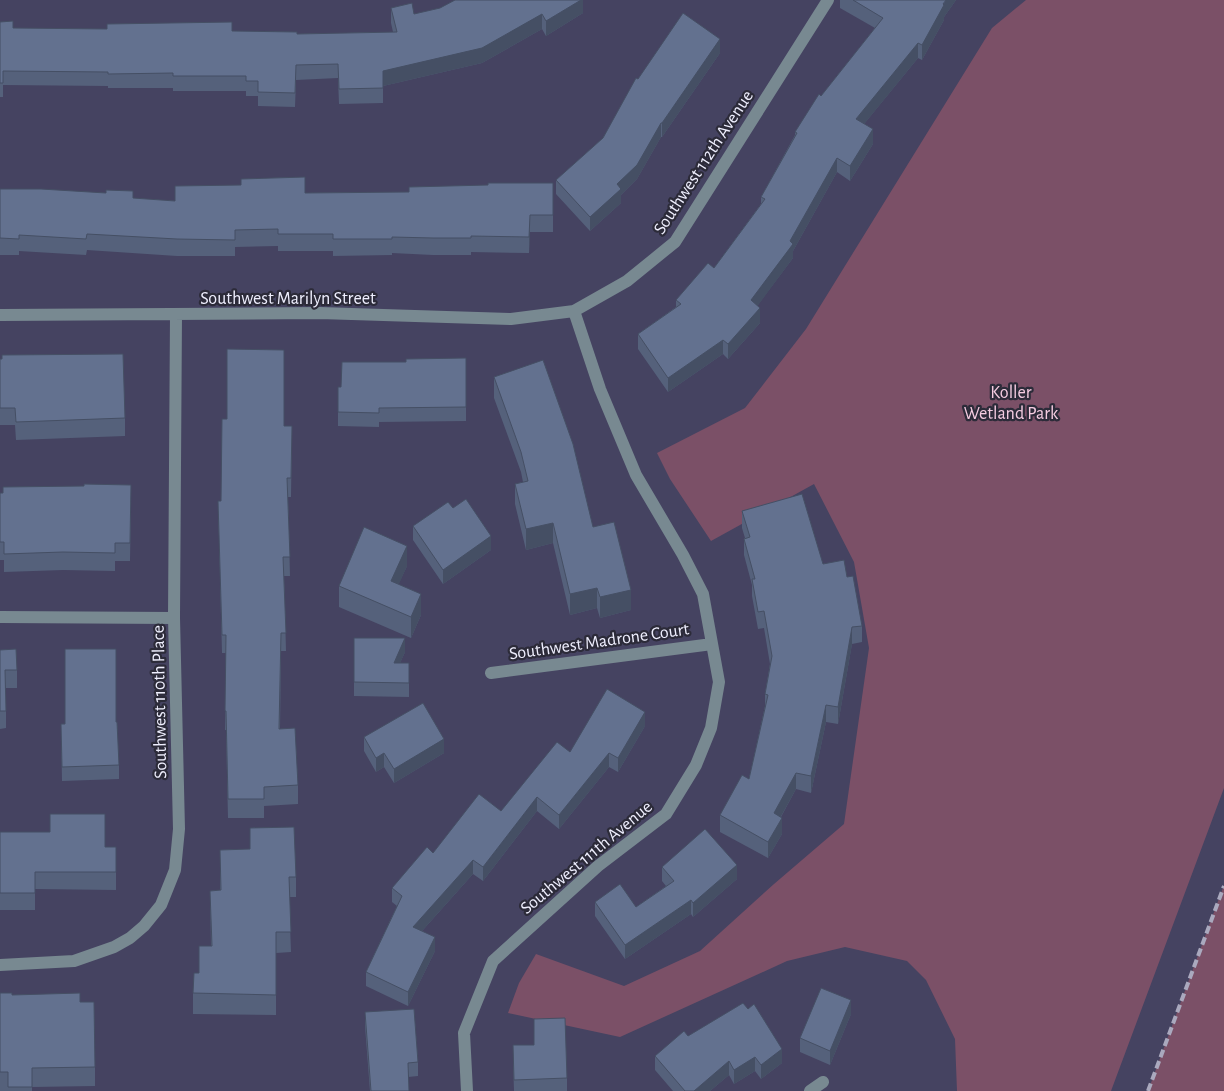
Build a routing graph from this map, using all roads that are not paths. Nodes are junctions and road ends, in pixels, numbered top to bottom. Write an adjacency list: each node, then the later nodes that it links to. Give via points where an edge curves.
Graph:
1 (828, 0): 2 (street, Southwest 112th Avenue, via 675,242 627,281)
2 (574, 311): 4 (street, Southwest Marilyn Street, via 511,319 320,314); 7 (street, Southwest 111th Avenue, via 600,389 636,475 684,555 703,594)
3 (0, 315): 4 (street, Southwest Marilyn Street)
4 (176, 315): 6 (street, Southwest 110th Place)
5 (0, 617): 6 (street)
6 (174, 618): 9 (street, Southwest 110th Place, via 179,829 175,870 161,905 144,926 114,947 74,961)
7 (712, 644): 8 (street, Southwest Madrone Court); 11 (street, Southwest 111th Avenue, via 719,682 711,728 696,765 666,814 598,866 493,961 464,1033)
8 (491, 673)
9 (0, 965)
10 (823, 1082): 12 (street)
11 (467, 1091)
12 (810, 1091)

